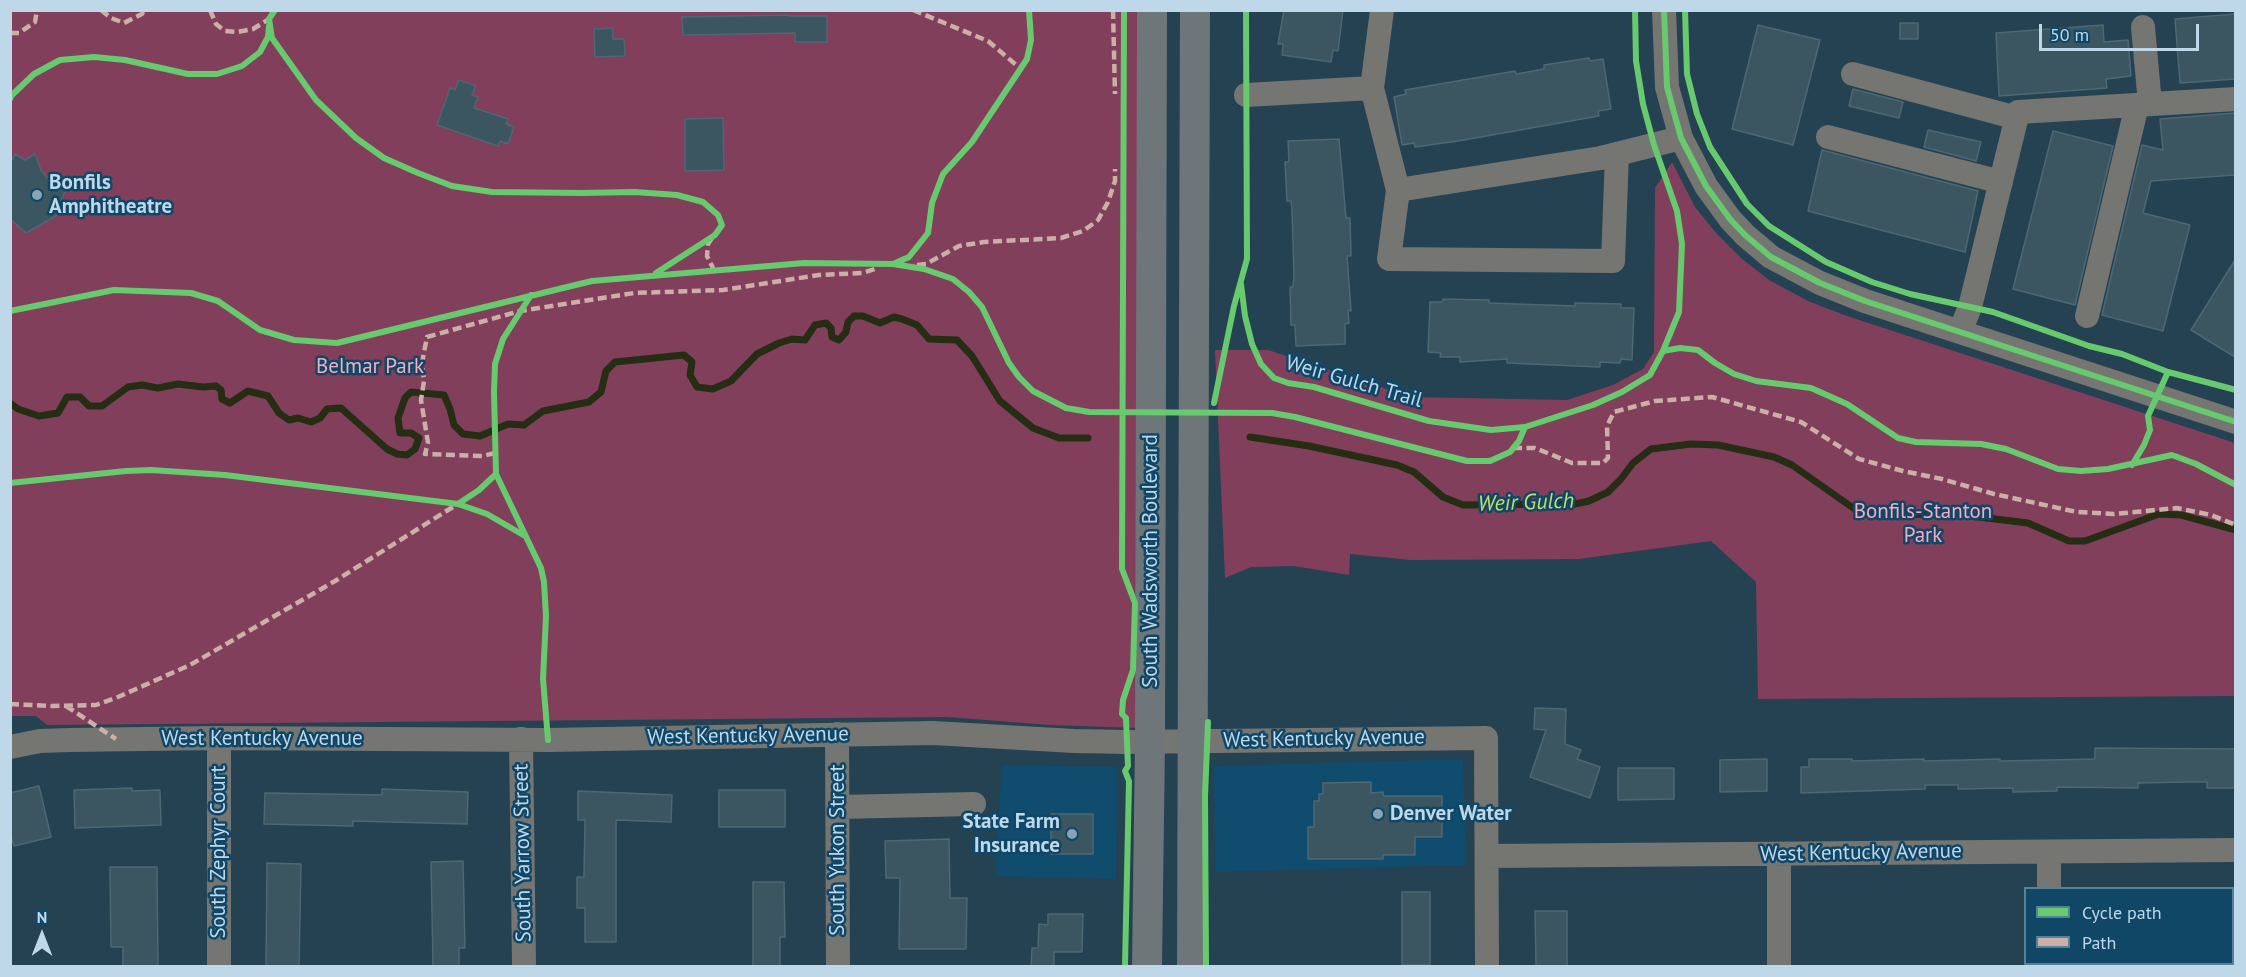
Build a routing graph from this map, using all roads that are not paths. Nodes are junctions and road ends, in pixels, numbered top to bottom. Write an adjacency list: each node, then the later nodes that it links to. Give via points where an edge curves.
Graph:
1 (1152, 10): 24 (main road, South Wadsworth Boulevard)
2 (1195, 10): 23 (main road, South Wadsworth Boulevard)
3 (1382, 10): 7 (street)
4 (1664, 10): 13 (street, via 1667,87)
5 (2144, 27): 10 (street)
6 (1853, 74): 11 (street)
7 (1372, 88): 8 (street); 16 (street)
8 (1246, 95)
9 (2235, 99): 10 (street)
10 (2143, 104): 11 (street, via 2018,112); 17 (street)
11 (2016, 118): 15 (street)
12 (1828, 137): 15 (street)
13 (1681, 138): 14 (street); 18 (street, via 1706,186 1744,235 1784,265 1865,301)
14 (1617, 154): 16 (street); 16 (street, via 1613,261 1389,259)
15 (2001, 182): 18 (street, via 1970,307)
16 (1398, 190)
17 (2087, 316)
18 (1960, 332): 19 (street)
19 (2235, 422)
20 (837, 734): 22 (street, West Kentucky Avenue); 24 (street, West Kentucky Avenue, via 933,733); 27 (street, South Yukon Street)
21 (219, 738): 22 (street, West Kentucky Avenue); 25 (street, West Kentucky Avenue, via 54,740); 33 (street, South Zephyr Court)
22 (522, 739): 34 (street, South Yarrow Street)
23 (1191, 741): 24 (street, West Kentucky Avenue); 31 (street, West Kentucky Avenue, via 1486,738); 37 (main road, South Wadsworth Boulevard)
24 (1150, 742): 36 (main road, South Wadsworth Boulevard)
25 (10, 747)
26 (974, 804): 27 (street)
27 (838, 807): 35 (street, South Yukon Street)
28 (2235, 850): 29 (street, West Kentucky Avenue)
29 (2049, 852): 30 (street, West Kentucky Avenue); 32 (street)
30 (1779, 854): 31 (street, West Kentucky Avenue); 39 (street)
31 (1487, 856): 38 (street)
32 (2049, 887)
33 (219, 966)
34 (524, 966)
35 (838, 966)
36 (1147, 966)
37 (1192, 966)
38 (1487, 966)
39 (1779, 966)

